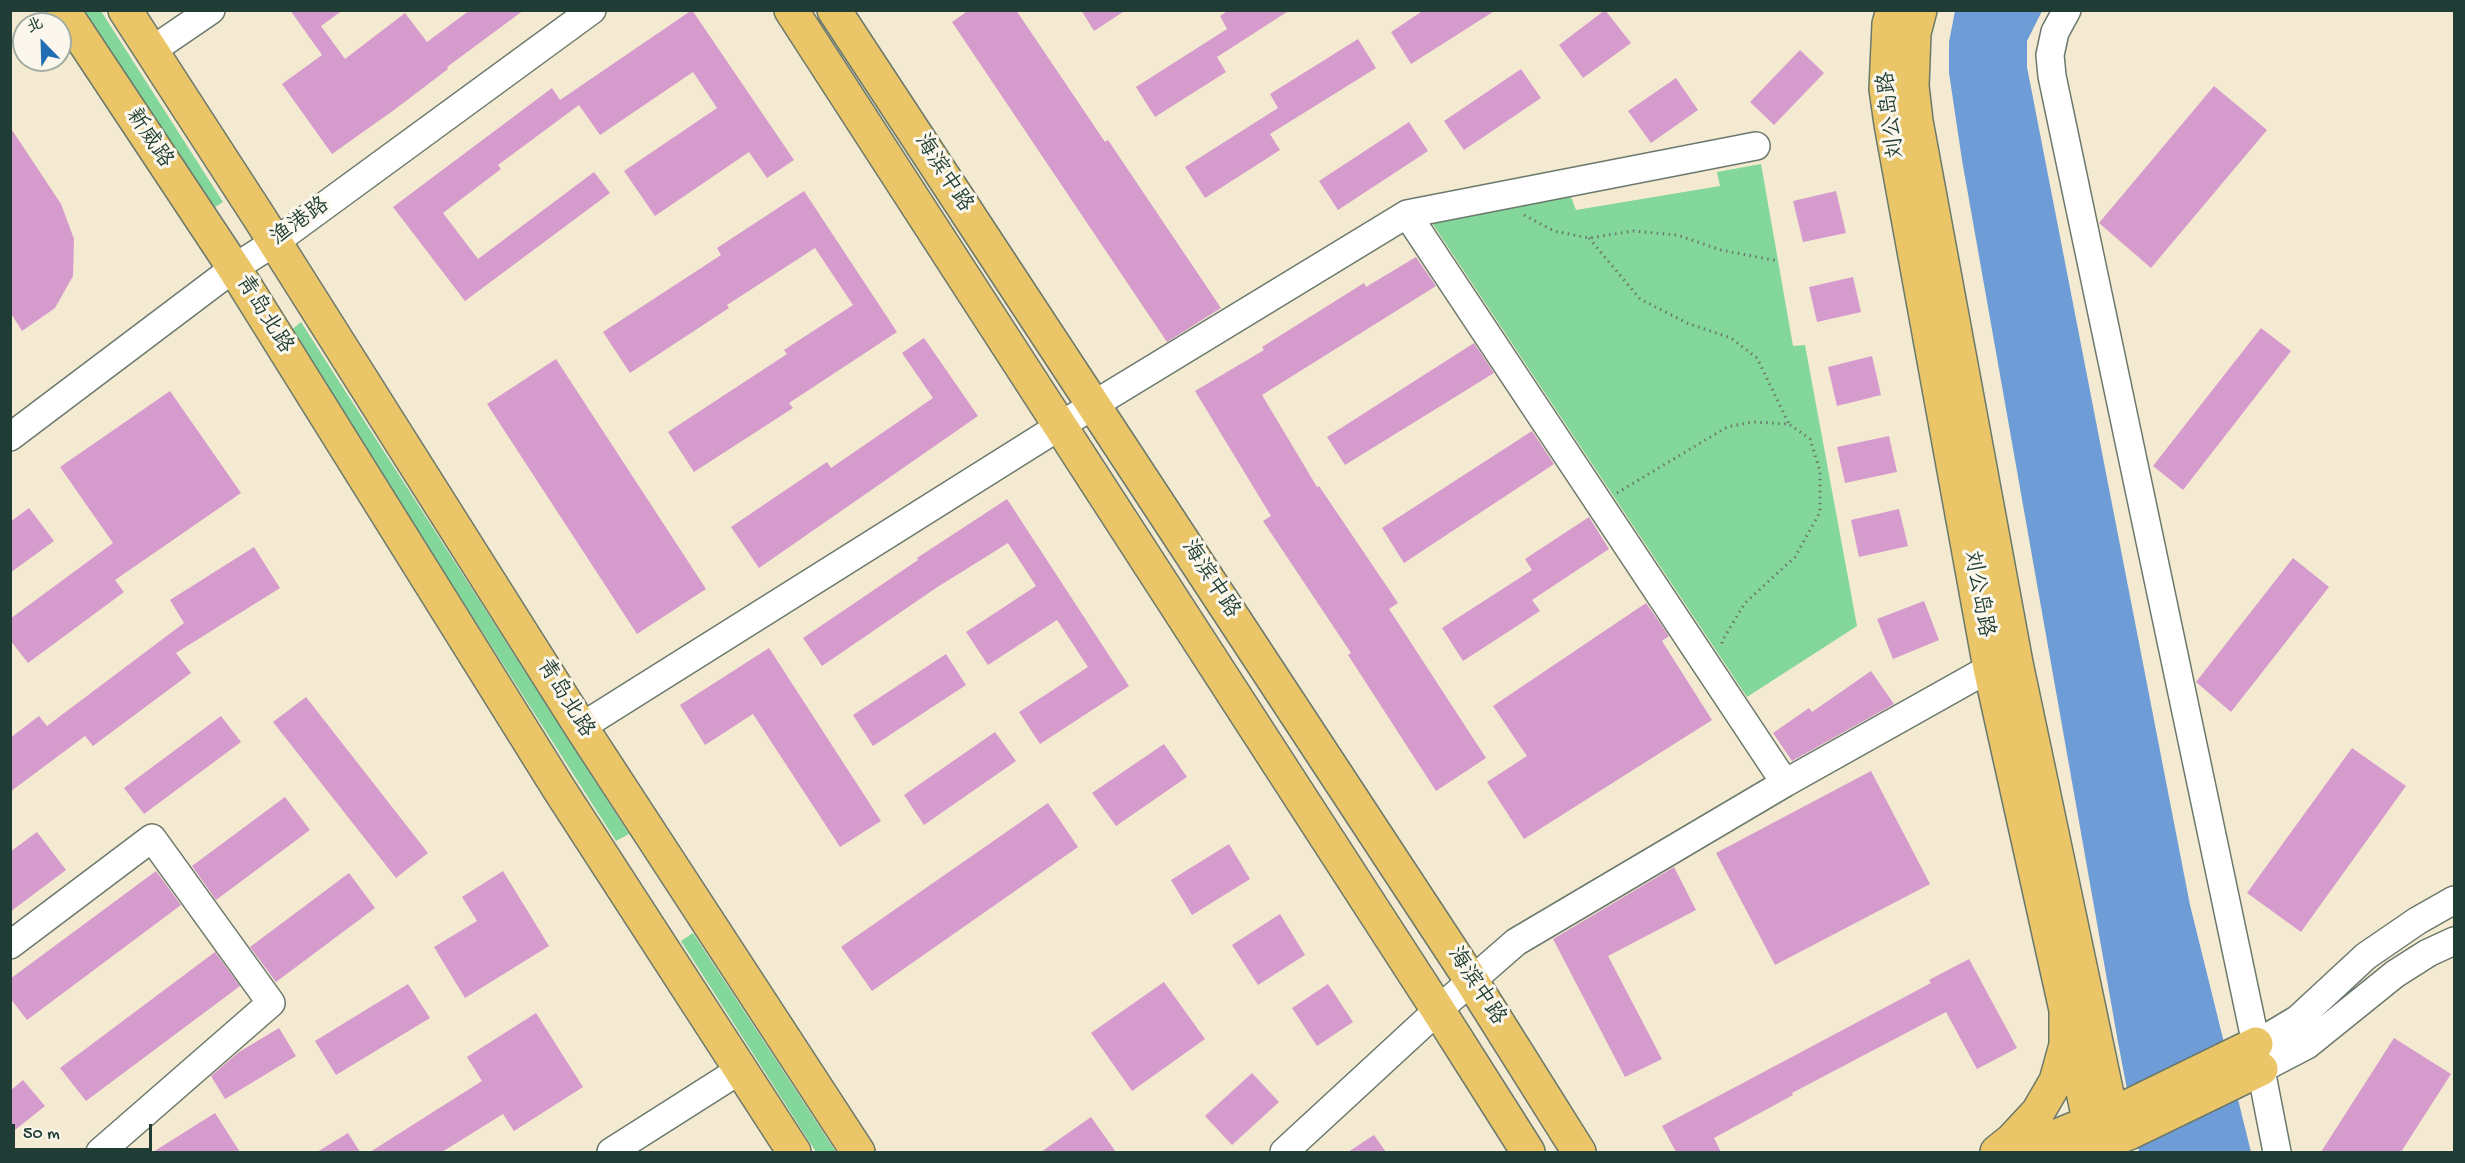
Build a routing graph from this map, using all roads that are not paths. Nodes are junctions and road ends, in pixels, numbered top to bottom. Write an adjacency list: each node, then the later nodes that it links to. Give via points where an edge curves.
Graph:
1 (63, 10): 14 (main road, 新威路)
2 (125, 10): 10 (main road)
3 (211, 10): 10 (street)
4 (592, 10): 13 (street, 渔港路)
5 (791, 10): 16 (main road, 海滨中路)
6 (834, 10): 15 (main road, 海滨中路)
7 (1893, 10): 18 (main road, 刘公岛路, via 1886,89)
8 (1920, 10): 18 (main road, 刘公岛路, via 1914,33 1912,86 1916,121)
9 (2067, 10): 27 (street, via 2055,32 2050,55 2052,76)
10 (151, 51): 13 (main road)
11 (1756, 146): 12 (street)
12 (1407, 214): 15 (street); 20 (street)
13 (275, 242): 14 (street, 渔港路); 19 (main road, 青岛北路)
14 (234, 268): 17 (street, 渔港路); 28 (main road, 青岛北路, via 559,789)
15 (1095, 404): 16 (street); 24 (main road, 海滨中路)
16 (1060, 425): 19 (street); 25 (main road, 海滨中路)
17 (10, 437)
18 (2003, 666): 20 (street); 26 (main road, 刘公岛路); 29 (main road, 刘公岛路)
19 (581, 727): 33 (main road, 青岛北路)
20 (1785, 783): 24 (street, via 1516,942)
21 (2454, 900): 27 (street, via 2366,956)
22 (2454, 941): 27 (street, via 2395,974 2307,1045)
23 (10, 945): 30 (street, via 152,838 271,1003)
24 (1471, 980): 25 (street); 36 (main road, 海滨中路)
25 (1438, 1010): 34 (street); 35 (main road, 海滨中路)
26 (2066, 1010): 29 (main road); 37 (main road, 刘公岛路, via 2066,1045 2056,1081 2038,1112)
27 (2259, 1057): 29 (main road); 39 (street)
28 (741, 1070): 31 (street); 32 (main road, 青岛北路)
29 (2106, 1131): 38 (main road)
30 (100, 1152)
31 (611, 1152)
32 (794, 1152)
33 (858, 1152)
34 (1284, 1152)
35 (1528, 1152)
36 (1579, 1152)
37 (1997, 1152)
38 (2018, 1152)
39 (2277, 1152)

